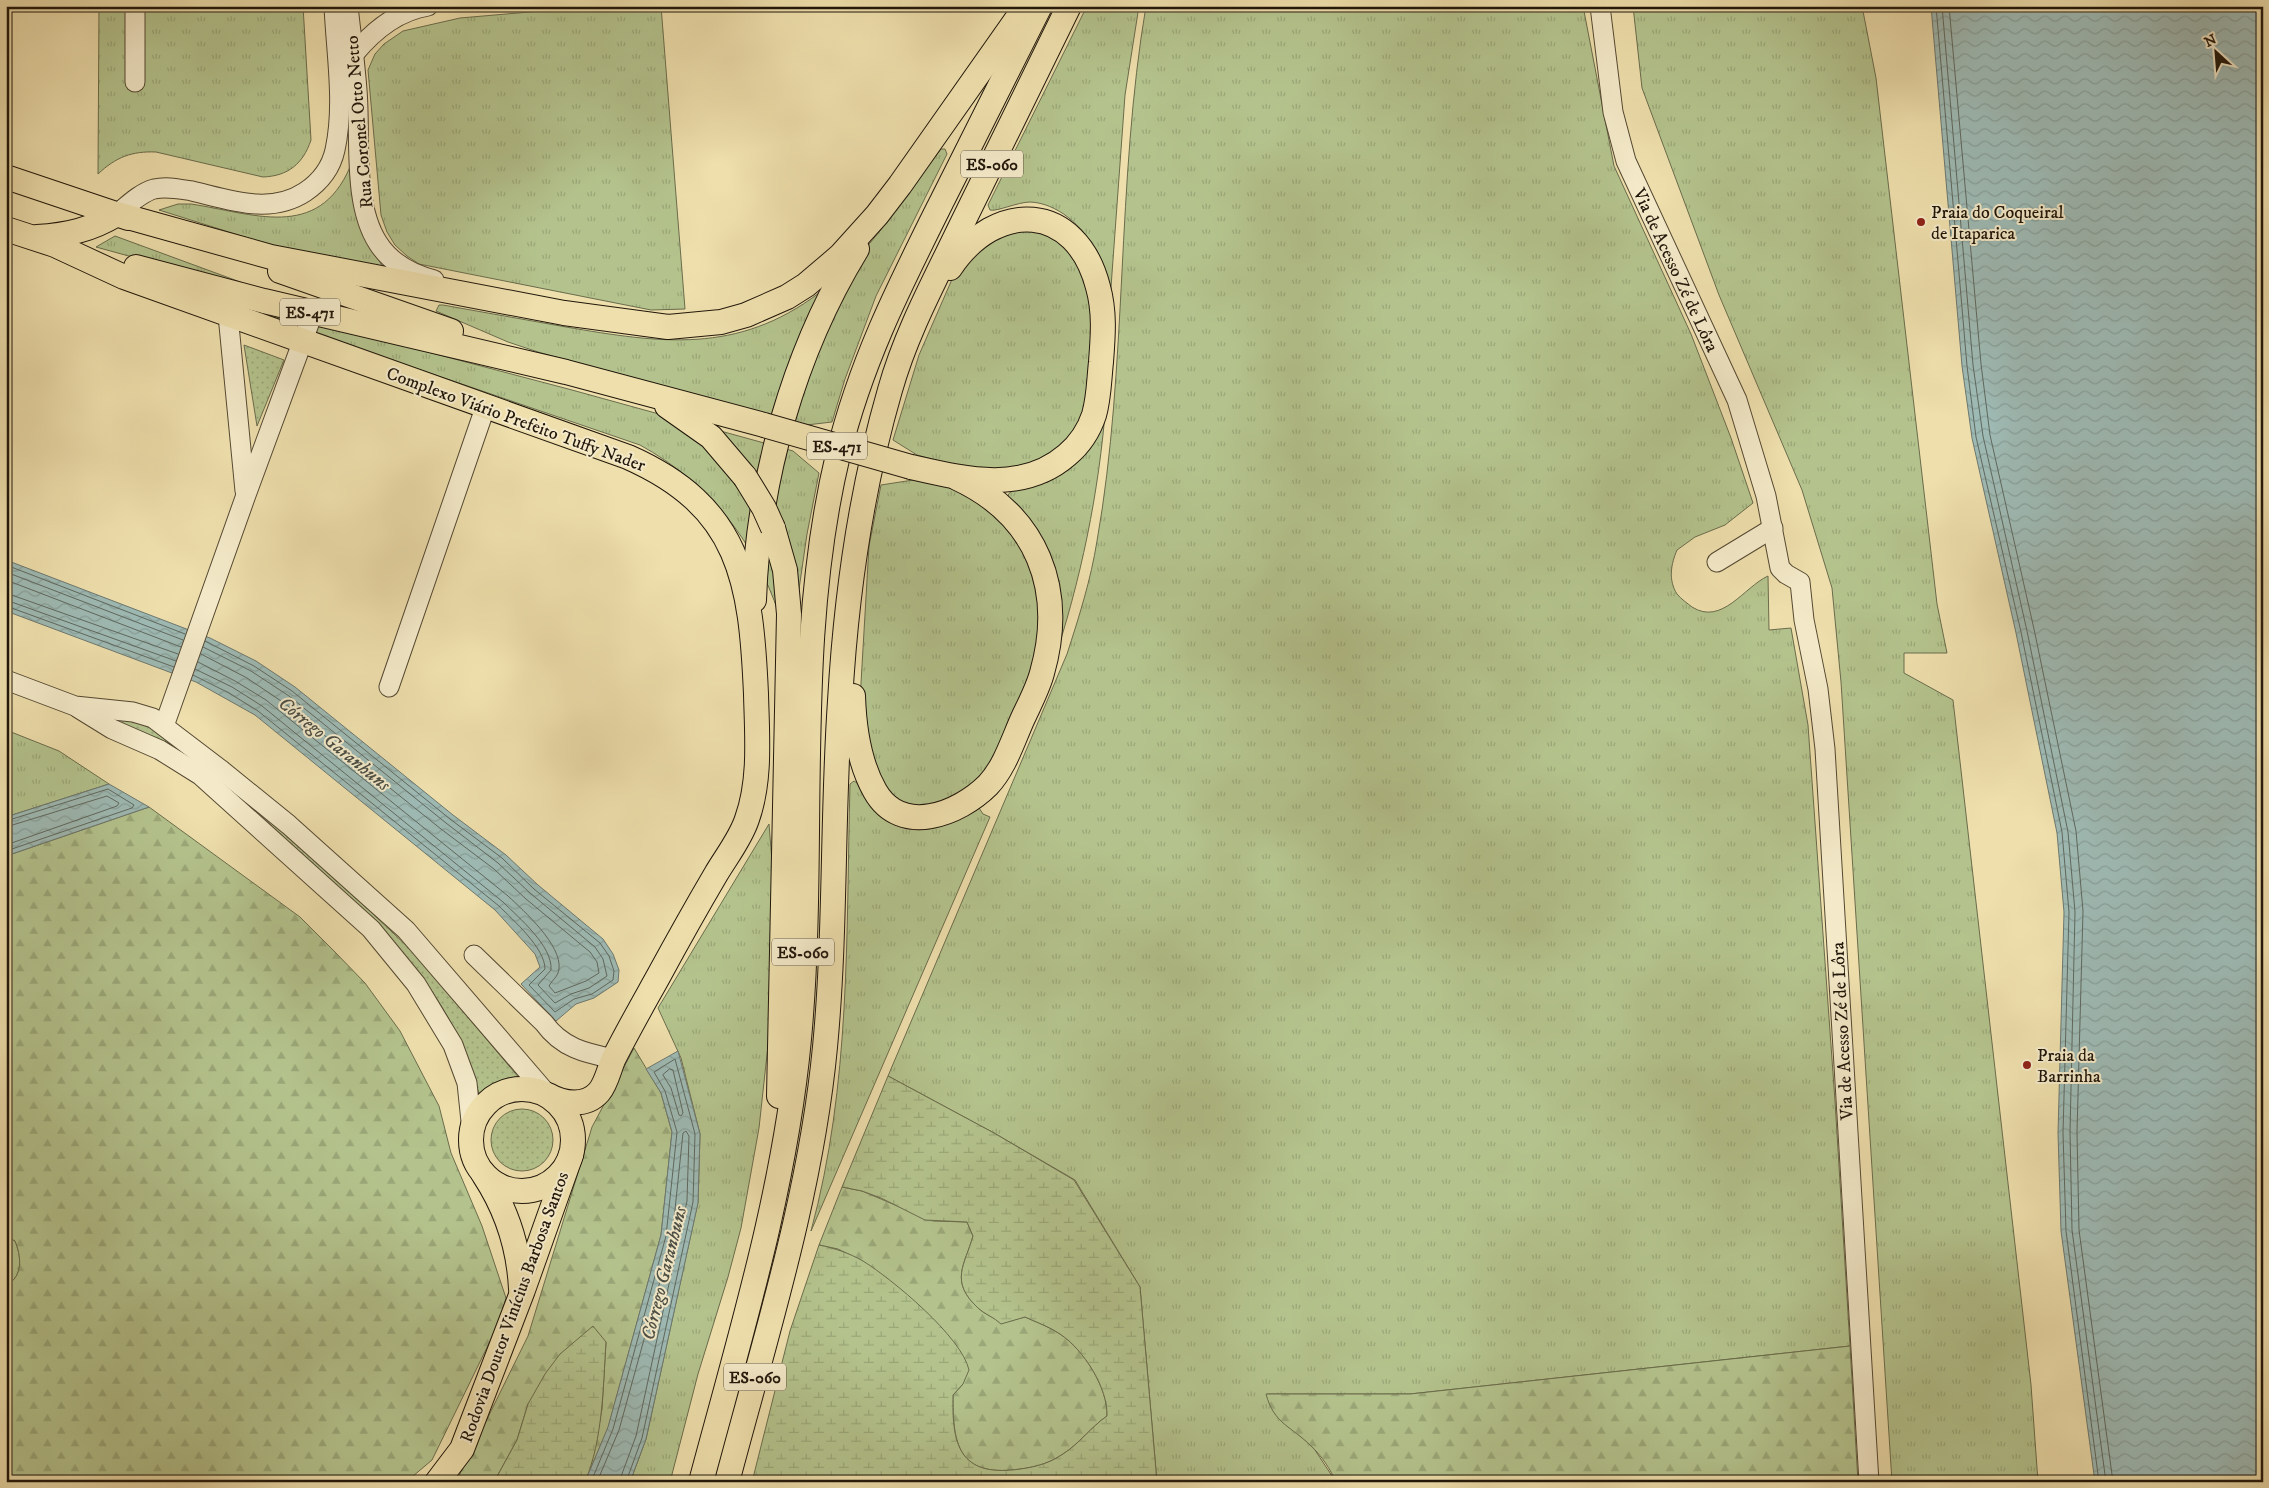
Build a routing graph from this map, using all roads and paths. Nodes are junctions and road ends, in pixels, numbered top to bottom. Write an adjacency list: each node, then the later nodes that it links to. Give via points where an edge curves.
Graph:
1 (135, 6): 10 (street)
2 (334, 6): 12 (street, Rua Coronel Otto Netto, via 339,115 334,151 328,168 315,185 296,198 278,204 255,205 171,187 154,189 139,196)
3 (348, 6): 9 (street, Rua Coronel Otto Netto)
4 (428, 6): 9 (street, via 398,16 379,27)
5 (1026, 6): 13 (main road)
6 (1040, 6): 41 (main road, ES-060, via 888,308 852,404 837,462 822,536 815,593 799,1038 780,1171)
7 (1069, 6): 20 (main road, ES-060)
8 (1600, 6): 27 (street, Via de Acesso Zé de Lôra, via 1613,112 1626,161 1736,400)
9 (354, 54): 18 (street, Rua Coronel Otto Netto, via 364,202 378,243 390,258 423,277)
10 (135, 82)
11 (6, 177): 12 (main road, ES-471)
12 (117, 214): 15 (main road, via 78,232); 18 (main road, via 271,257); 22 (main road, ES-471)
13 (877, 215): 18 (main road, via 840,256 812,280 787,297 746,315 721,322 668,327); 30 (main road, via 822,317 785,417 764,504 754,592)
14 (6, 229): 15 (main road, ES-471)
15 (32, 238): 16 (main road, ES-471)
16 (55, 245): 17 (main road, ES-471); 19 (main road, Complexo Viário Prefeito Tuffy Nader, via 124,277)
17 (313, 312): 21 (street); 22 (main road, ES-471)
18 (564, 313)
19 (228, 315): 21 (main road, Complexo Viário Prefeito Tuffy Nader); 26 (street)
20 (915, 321): 25 (main road, via 968,247 995,227 1018,219 1042,220 1064,230 1081,248 1098,286 1103,326 1098,395 1094,416 1081,440 1060,461 1027,477 988,481); 29 (main road, ES-060, via 890,390 872,458)
21 (302, 342): 24 (main road, Complexo Viário Prefeito Tuffy Nader); 26 (street)
22 (566, 372): 23 (main road, ES-471)
23 (636, 391): 25 (main road, ES-471, bridge); 41 (main road, bridge, via 694,423 726,453 745,477 773,528 785,570 789,614 777,1151)
24 (485, 408): 30 (main road, Complexo Viário Prefeito Tuffy Nader, via 608,449 644,464 680,485 712,516 733,551 742,578); 32 (street)
25 (958, 478): 29 (main road, via 998,502 1029,538 1045,572 1051,612 1042,675 1006,757 990,783 955,810 929,818 905,815 888,806 875,793 862,759 854,720)
26 (246, 495): 34 (street)
27 (1773, 528): 28 (street); 46 (street, Via de Acesso Zé de Lôra, via 1780,568 1800,582 1825,749)
28 (1717, 562)
29 (850, 604): 45 (main road, ES-060, via 840,701 828,999 819,1099 795,1227)
30 (753, 637): 36 (main road, Complexo Viário Prefeito Tuffy Nader, via 756,762 745,824)
31 (6, 680): 33 (street)
32 (389, 687)
33 (75, 706): 34 (street, via 133,712); 38 (street, via 99,723 160,750 200,775 371,929 416,984 453,1045 467,1083)
34 (164, 726): 37 (street, via 256,796 406,930)
35 (474, 955): 36 (street, via 566,1045)
36 (614, 1059): 37 (main road, via 599,1092 584,1101 556,1100)
37 (548, 1095): 38 (main road, via 521,1089 494,1097 480,1112); 39 (main road, via 567,1115 573,1141)
38 (472, 1131): 40 (main road, via 475,1158)
39 (571, 1155): 40 (main road, via 556,1178 531,1190 503,1187); 42 (main road, Rodovia Doutor Vinícius Barbosa Santos)
40 (481, 1170): 42 (main road, via 511,1230)
41 (757, 1263): 44 (main road, ES-060)
42 (521, 1296): 43 (main road, Rodovia Doutor Vinícius Barbosa Santos, via 462,1449)
43 (438, 1482)
44 (701, 1482)
45 (727, 1482)
46 (1870, 1482)

